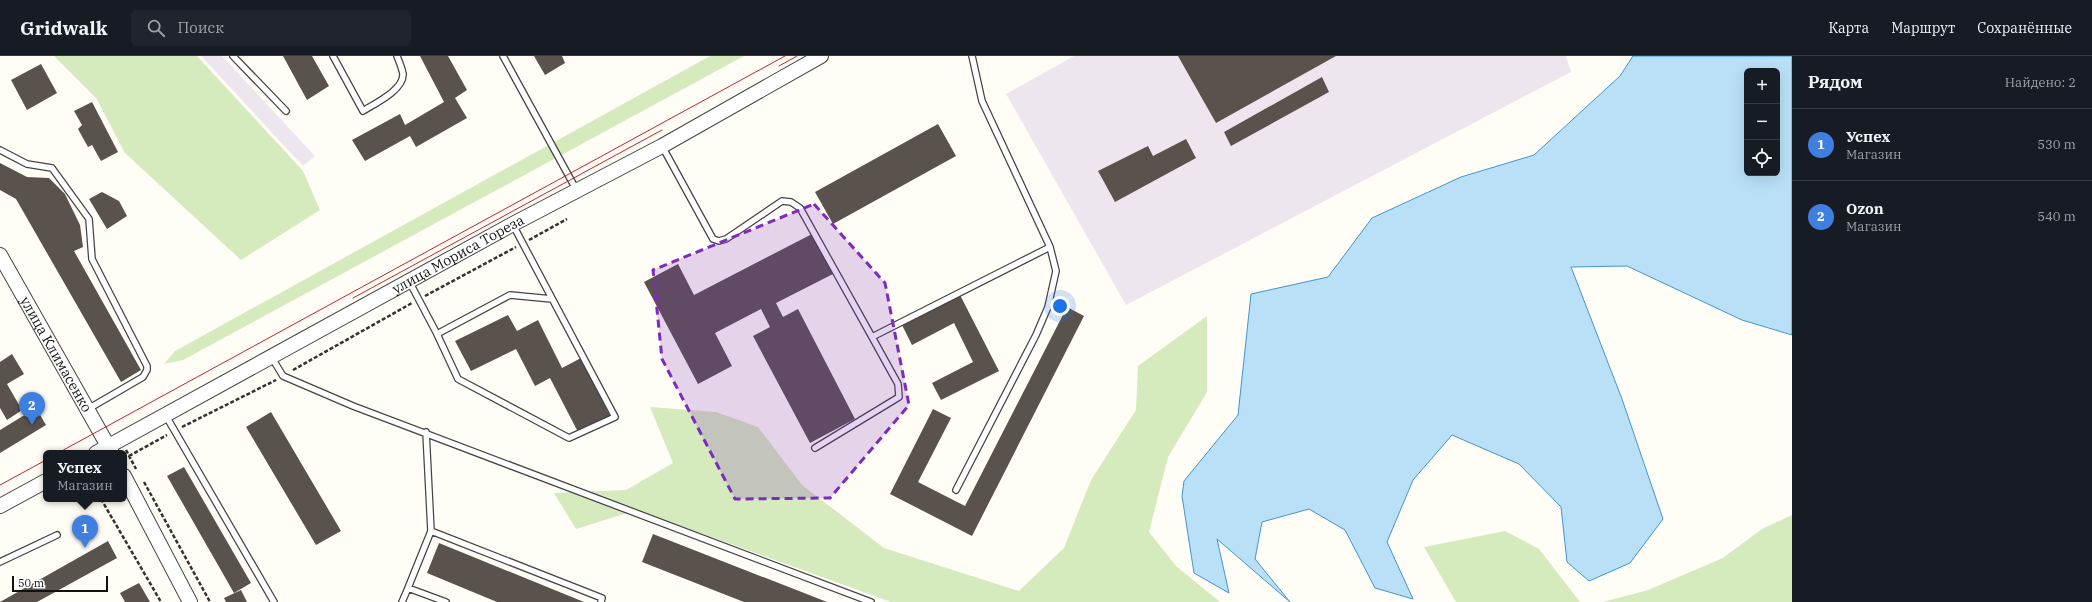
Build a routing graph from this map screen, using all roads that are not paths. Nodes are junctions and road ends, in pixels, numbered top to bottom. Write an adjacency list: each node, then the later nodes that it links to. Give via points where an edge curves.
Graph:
1 (233, 56): 7 (lane)
2 (333, 56): 3 (lane, via 363,111 392,93 400,84 403,75)
3 (397, 56)
4 (503, 56): 10 (lane)
5 (821, 56): 8 (street, улица Мориса Тореза)
6 (972, 56): 12 (lane, via 982,101)
7 (286, 111)
8 (662, 146): 10 (street, улица Мориса Тореза); 17 (lane, via 713,239 726,239 782,201 791,202 800,208)
9 (0, 150): 19 (lane, via 27,164 52,168 89,219 92,259 146,366 147,370 143,377)
10 (577, 191): 11 (street, улица Мориса Тореза)
11 (512, 224): 14 (street, улица Мориса Тореза); 15 (lane)
12 (1050, 247): 17 (lane); 26 (lane, via 1056,271 1048,308)
13 (0, 255): 19 (street, улица Климасенко)
14 (409, 281): 16 (lane); 18 (street, улица Мориса Тореза)
15 (552, 299): 16 (lane, via 510,295); 16 (lane, via 615,417 569,438 458,379)
16 (437, 334)
17 (872, 337): 23 (lane, via 898,384 900,397)
18 (272, 358): 20 (street, улица Мориса Тореза); 21 (lane, via 282,376 353,406)
19 (87, 409): 22 (street, улица Климасенко)
20 (165, 416): 22 (street, улица Мориса Тореза); 33 (lane)
21 (426, 432): 28 (lane); 37 (lane)
22 (109, 448)
23 (815, 448)
24 (127, 482): 32 (street)
25 (43, 483): 27 (street)
26 (956, 490)
27 (0, 506)
28 (431, 531): 31 (lane); 36 (lane, via 602,598)
29 (58, 535): 30 (lane)
30 (0, 562)
31 (408, 588): 34 (lane); 35 (lane)
32 (190, 602)
33 (274, 602)
34 (402, 602)
35 (446, 602)
36 (601, 602)
37 (871, 602)

